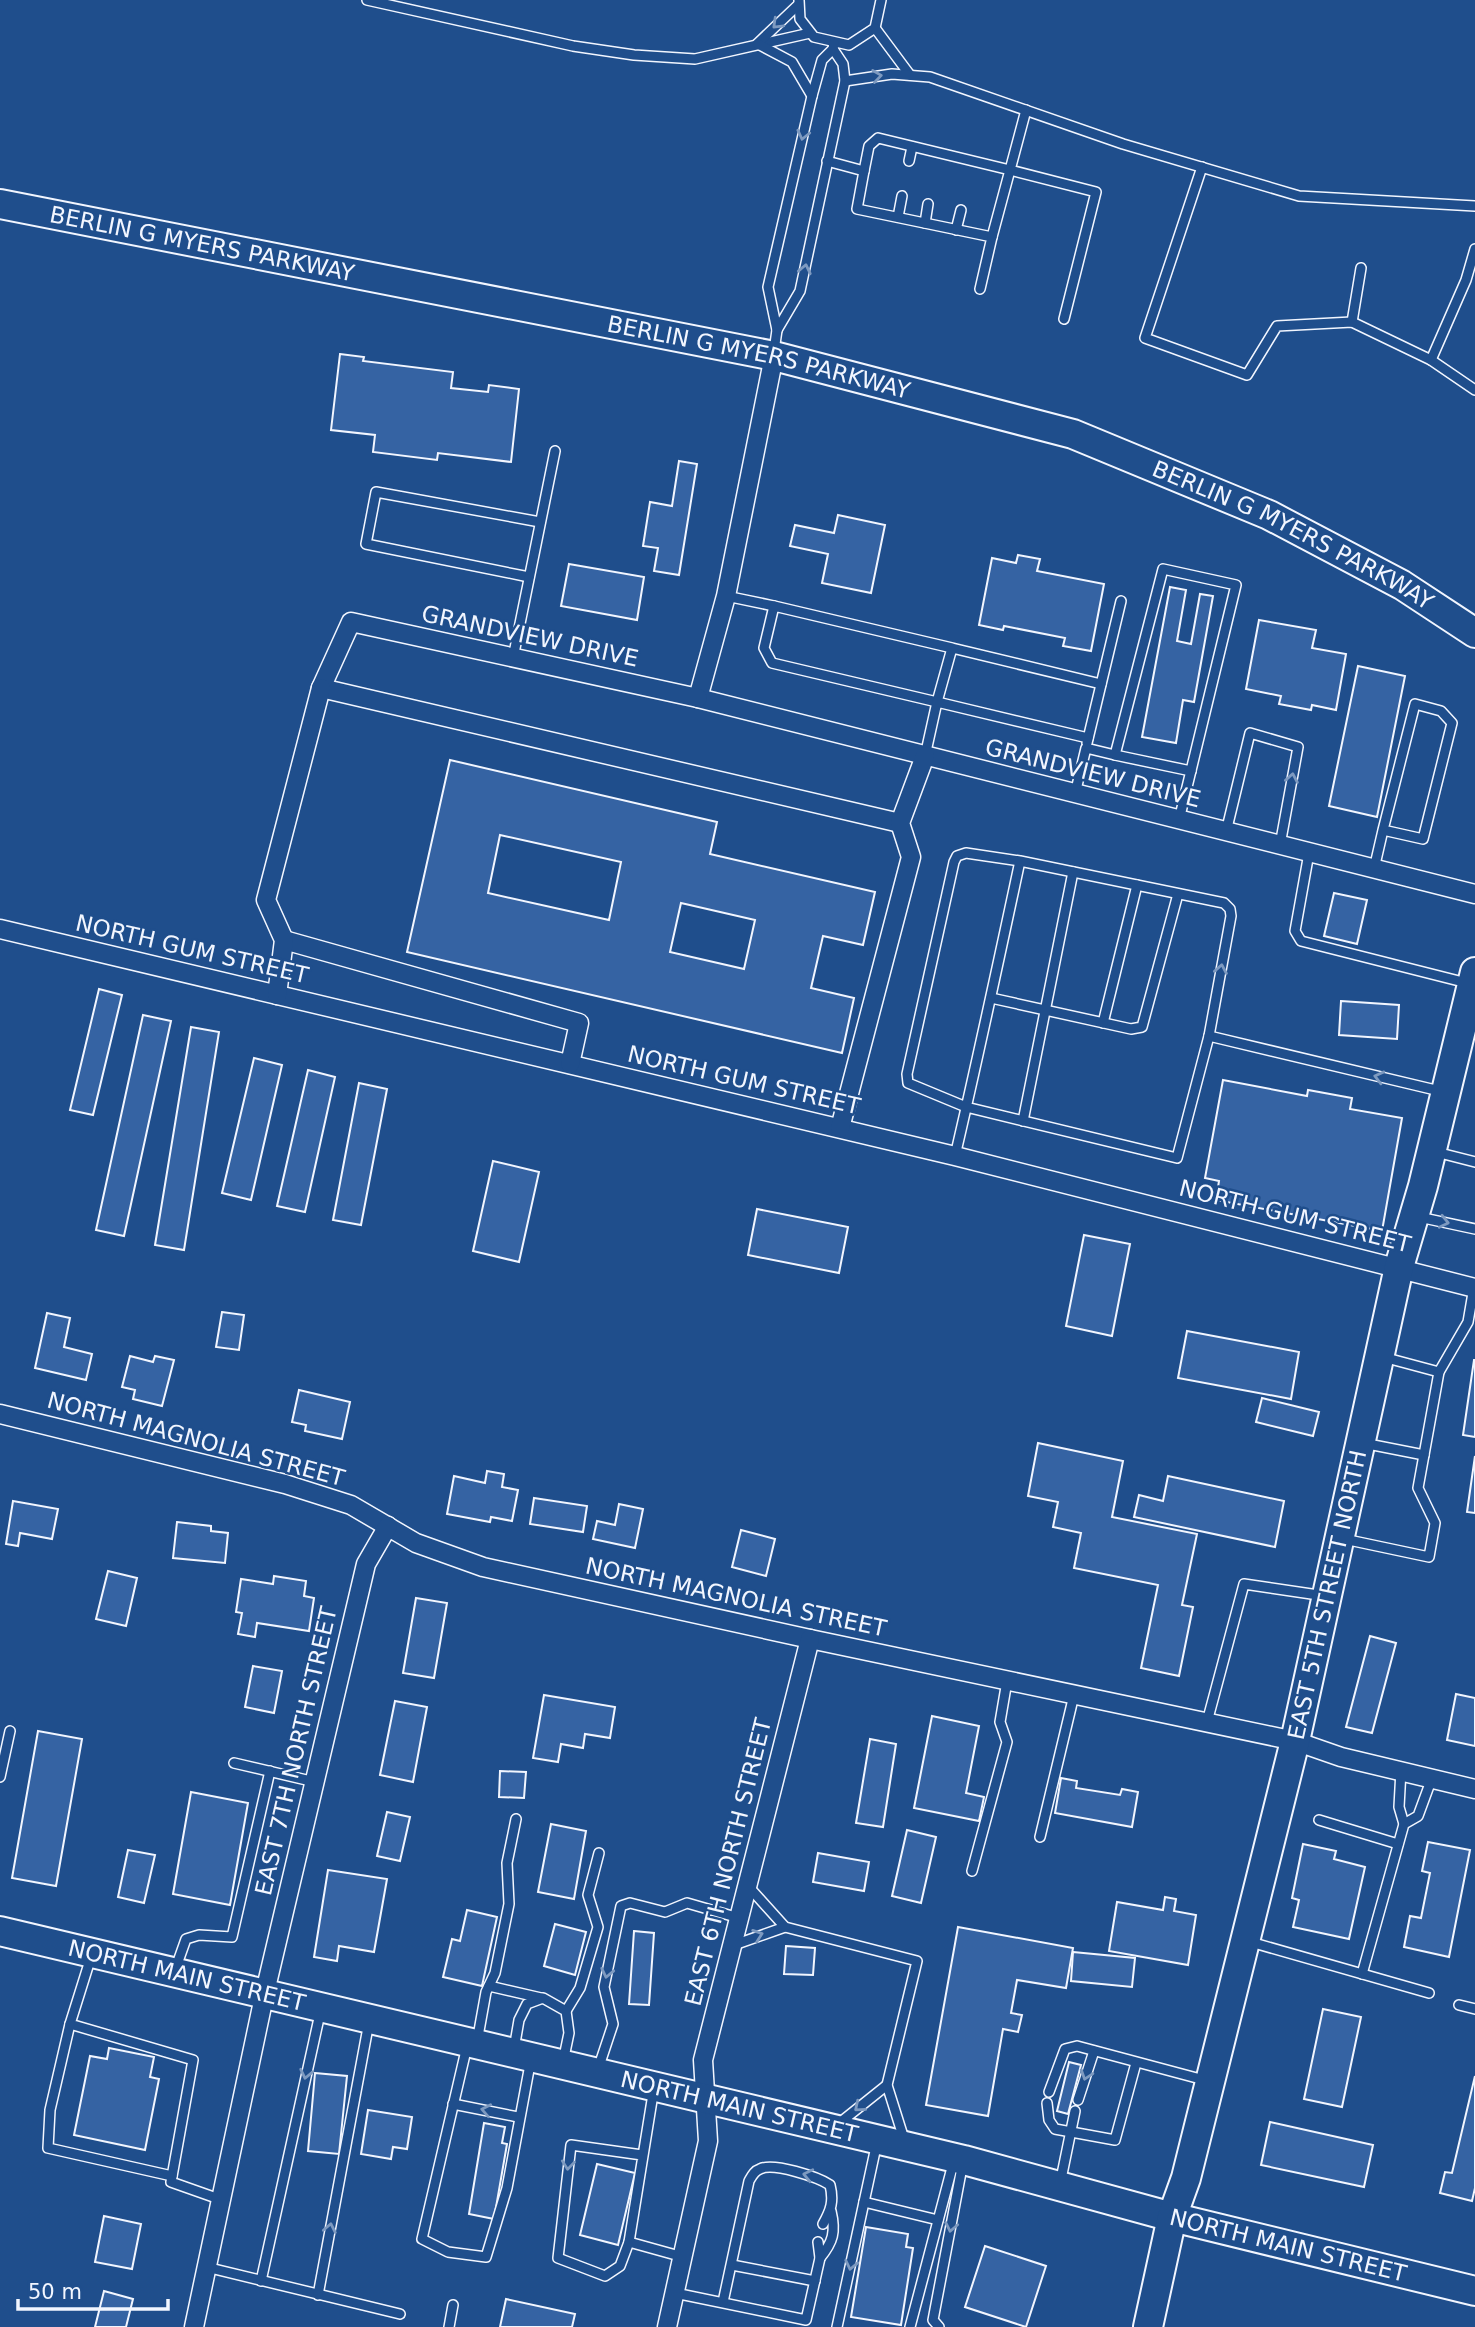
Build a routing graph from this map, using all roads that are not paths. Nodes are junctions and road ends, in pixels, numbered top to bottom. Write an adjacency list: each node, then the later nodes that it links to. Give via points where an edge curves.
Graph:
1 (367, 0): 6 (lane, via 634,55 695,59)
2 (881, 0): 4 (lane)
3 (798, 2): 5 (lane, via 800,19); 6 (lane, one-way to 6)
4 (875, 28): 7 (lane, via 849,44); 8 (lane)
5 (810, 33): 6 (lane); 7 (lane)
6 (757, 44): 10 (lane, via 792,62)
7 (834, 46): 9 (lane); 10 (lane, via 822,60)
8 (910, 75): 9 (lane, one-way to 8); 11 (lane, via 930,77)
9 (845, 81): 14 (lane)
10 (811, 96): 36 (lane, one-way to 36, via 768,286)
11 (1026, 110): 18 (lane); 19 (lane)
12 (912, 147): 13 (lane); 15 (lane); 20 (lane, via 878,138 869,146)
13 (939, 153): 16 (lane); 17 (lane)
14 (827, 161): 20 (lane); 36 (lane, one-way to 14, via 800,291)
15 (909, 161)
16 (974, 161): 19 (lane); 21 (lane)
17 (936, 165)
18 (1202, 167): 25 (lane, via 1299,196); 35 (lane, via 1145,338 1247,375 1277,326)
19 (1010, 170): 30 (lane); 34 (lane, via 1096,192)
20 (864, 171): 27 (lane, via 857,209)
21 (971, 172)
22 (902, 196): 27 (lane)
23 (0, 204): 36 (main road, BERLIN G MYERS PARKWAY)
24 (928, 204): 28 (lane)
25 (1475, 206)
26 (961, 210): 29 (lane)
27 (898, 218): 28 (lane)
28 (925, 223): 29 (lane)
29 (956, 230): 30 (lane)
30 (992, 237): 33 (lane)
31 (1475, 249): 37 (lane)
32 (1361, 268): 35 (lane)
33 (980, 289)
34 (1064, 319)
35 (1352, 321): 37 (lane)
36 (776, 343): 42 (street); 45 (main road, BERLIN G MYERS PARKWAY, via 915,391 1084,439 1269,516 1402,585)
37 (1431, 360): 38 (lane)
38 (1474, 387)
39 (555, 451): 40 (lane)
40 (541, 522): 41 (lane); 41 (lane, via 376,492 366,544)
41 (529, 577): 47 (lane)
42 (726, 596): 44 (lane); 50 (street)
43 (1121, 601): 48 (lane)
44 (774, 606): 46 (lane); 51 (lane, via 764,648 772,663)
45 (1475, 633)
46 (952, 648): 48 (lane); 51 (lane)
47 (513, 658): 49 (street, GRANDVIEW DRIVE, via 351,622); 50 (street, GRANDVIEW DRIVE)
48 (1101, 684): 52 (lane)
49 (321, 688): 58 (street); 70 (street, via 266,900)
50 (698, 698): 54 (street, GRANDVIEW DRIVE)
51 (937, 702): 52 (lane); 54 (lane)
52 (1087, 743): 53 (lane); 56 (lane)
53 (1115, 755): 55 (lane); 55 (lane, via 1163,569 1236,585)
54 (925, 756): 56 (street, GRANDVIEW DRIVE); 58 (street)
55 (1191, 771): 57 (lane)
56 (1075, 794): 57 (street, GRANDVIEW DRIVE)
57 (1179, 820): 60 (street, GRANDVIEW DRIVE)
58 (900, 823): 81 (street, via 911,858)
59 (1383, 830): 59 (lane, via 1423,839 1451,723 1441,711 1415,704); 64 (lane)
60 (1226, 832): 61 (street, GRANDVIEW DRIVE); 61 (lane, one-way to 60, via 1298,747 1250,733)
61 (1280, 845): 62 (street, GRANDVIEW DRIVE)
62 (1309, 853): 64 (street, GRANDVIEW DRIVE); 71 (lane, via 1295,932 1301,941)
63 (1020, 861): 65 (lane); 73 (lane); 79 (lane, via 965,853 957,856 907,1074 914,1087)
64 (1374, 869): 68 (street, GRANDVIEW DRIVE)
65 (1073, 872): 66 (lane); 74 (lane)
66 (1137, 885): 67 (lane); 75 (lane)
67 (1178, 894): 75 (lane, via 1145,1023 1131,1029); 76 (lane, one-way to 67, via 1230,909 1224,903)
68 (1475, 894)
69 (0, 929): 72 (street, NORTH GUM STREET)
70 (284, 940): 72 (street); 77 (street, via 579,1024)
71 (1474, 978): 78 (main road, EAST 5TH STREET NORTH)
72 (277, 995): 77 (street, NORTH GUM STREET)
73 (991, 999): 74 (lane); 79 (lane)
74 (1045, 1010): 75 (lane); 80 (lane)
75 (1103, 1023)
76 (1209, 1036): 78 (lane, one-way to 76); 80 (lane, via 1177,1158)
77 (570, 1064): 81 (street, NORTH GUM STREET)
78 (1446, 1093): 82 (main road, EAST 5TH STREET NORTH)
79 (966, 1107): 80 (lane); 83 (lane)
80 (1023, 1121)
81 (840, 1128): 83 (street, NORTH GUM STREET)
82 (1431, 1151): 84 (lane); 85 (main road, EAST 5TH STREET NORTH)
83 (955, 1156): 87 (street, NORTH GUM STREET)
84 (1475, 1162)
85 (1414, 1215): 86 (lane, one-way to 86); 87 (main road, EAST 5TH STREET NORTH)
86 (1475, 1230)
87 (1399, 1267): 88 (street, NORTH GUM STREET); 89 (main road, EAST 5TH STREET NORTH)
88 (1474, 1287): 90 (lane, via 1468,1322)
89 (1379, 1356): 90 (lane); 92 (main road, EAST 5TH STREET NORTH)
90 (1439, 1372): 93 (lane)
91 (0, 1413): 94 (street, NORTH MAGNOLIA STREET, via 285,1484 352,1505)
92 (1360, 1443): 93 (lane); 95 (main road, EAST 5TH STREET NORTH)
93 (1423, 1455): 95 (lane, via 1418,1488 1435,1523 1429,1557)
94 (387, 1526): 97 (street, NORTH MAGNOLIA STREET, via 416,1543 483,1567); 108 (street, EAST 7TH NORTH STREET, via 366,1564)
95 (1339, 1538): 96 (main road, EAST 5TH STREET NORTH)
96 (1327, 1596): 100 (lane, via 1244,1584); 102 (main road, EAST 5TH STREET NORTH)
97 (810, 1639): 98 (street, NORTH MAGNOLIA STREET); 117 (street, EAST 6TH NORTH STREET)
98 (1007, 1681): 99 (street, NORTH MAGNOLIA STREET); 116 (lane, via 1000,1721 1006,1742)
99 (1074, 1695): 100 (street, NORTH MAGNOLIA STREET); 113 (lane)
100 (1207, 1722): 102 (street, NORTH MAGNOLIA STREET)
101 (10, 1731): 106 (lane)
102 (1295, 1741): 104 (street, NORTH MAGNOLIA STREET); 121 (main road, EAST 5TH STREET NORTH)
103 (234, 1763): 105 (lane)
104 (1401, 1770): 107 (street, NORTH MAGNOLIA STREET); 112 (lane, via 1399,1807)
105 (270, 1772): 108 (lane); 124 (lane, via 232,1937 186,1939)
106 (0, 1777)
107 (1432, 1778): 109 (street, NORTH MAGNOLIA STREET); 112 (lane, via 1418,1816)
108 (315, 1782): 127 (street, EAST 7TH NORTH STREET)
109 (1475, 1788)
110 (516, 1819): 126 (lane, via 507,1863 509,1904)
111 (1320, 1821): 114 (lane)
112 (1404, 1824): 114 (lane)
113 (1040, 1837)
114 (1398, 1844): 125 (lane)
115 (599, 1853): 133 (lane, via 588,1895 598,1927 580,1988)
116 (972, 1871)
117 (748, 1886): 118 (street, EAST 6TH NORTH STREET); 119 (lane)
118 (740, 1918): 122 (street, EAST 6TH NORTH STREET); 141 (lane, one-way to 141, via 687,1903 665,1912 630,1903 621,1906 604,1987 612,2024)
119 (785, 1927): 122 (lane, one-way to 119); 143 (lane, via 917,1961)
120 (0, 1931): 123 (main road, NORTH MAIN STREET)
121 (1245, 1941): 125 (lane); 142 (main road, EAST 5TH STREET NORTH)
122 (732, 1946): 146 (street, EAST 6TH NORTH STREET, via 703,2060)
123 (93, 1952): 124 (main road, NORTH MAIN STREET); 135 (lane)
124 (174, 1971): 127 (main road, NORTH MAIN STREET)
125 (1362, 1974): 128 (lane)
126 (489, 1986): 129 (lane); 136 (lane)
127 (265, 1992): 131 (main road, NORTH MAIN STREET); 160 (street, EAST 7TH NORTH STREET)
128 (1429, 1993)
129 (542, 1998): 133 (lane); 138 (lane, via 527,2004 519,2020)
130 (1459, 2005): 132 (lane)
131 (321, 2007): 134 (main road, NORTH MAIN STREET); 172 (lane, one-way to 172)
132 (1475, 2009)
133 (566, 2011): 140 (lane, via 569,2033)
134 (370, 2018): 136 (main road, NORTH MAIN STREET); 176 (lane, one-way to 134)
135 (70, 2024): 158 (lane, via 193,2060); 158 (lane, via 50,2110 48,2148)
136 (472, 2042): 138 (main road, NORTH MAIN STREET); 149 (lane)
137 (1094, 2051): 139 (lane); 145 (lane, via 1077,2046 1065,2049); 147 (lane, one-way to 147)
138 (523, 2054): 140 (main road, NORTH MAIN STREET); 151 (lane)
139 (1136, 2063): 142 (lane); 153 (lane, via 1115,2140)
140 (563, 2064): 141 (main road, NORTH MAIN STREET)
141 (597, 2072): 144 (main road, NORTH MAIN STREET)
142 (1210, 2081): 163 (main road, EAST 5TH STREET NORTH)
143 (887, 2085): 152 (lane, one-way to 152); 155 (lane)
144 (654, 2086): 146 (main road, NORTH MAIN STREET); 156 (lane)
145 (1049, 2092)
146 (704, 2098): 152 (main road, NORTH MAIN STREET); 168 (street, EAST 6TH NORTH STREET, via 708,2141)
147 (1078, 2100)
148 (1047, 2103): 153 (lane, via 1055,2129)
149 (453, 2104): 151 (lane, one-way to 149); 151 (lane, via 422,2239 448,2252 486,2257 508,2188)
150 (1075, 2110): 153 (lane)
151 (519, 2117)
152 (832, 2129): 154 (main road, NORTH MAIN STREET)
153 (1070, 2133): 159 (lane)
154 (878, 2140): 155 (main road, NORTH MAIN STREET); 161 (lane)
155 (907, 2147): 157 (main road, NORTH MAIN STREET)
156 (642, 2155): 166 (lane); 166 (lane, one-way to 166, via 571,2145 558,2258 605,2276 620,2266)
157 (959, 2160): 159 (main road, NORTH MAIN STREET); 164 (lane); 185 (lane, one-way to 185, via 933,2320)
158 (172, 2176): 160 (lane, via 171,2182)
159 (1060, 2186): 163 (main road, NORTH MAIN STREET)
160 (222, 2200): 171 (street, EAST 7TH NORTH STREET)
161 (864, 2202): 164 (lane); 183 (lane, one-way to 183)
162 (831, 2211): 165 (lane); 169 (lane, via 832,2243); 170 (lane, one-way to 170, via 830,2185 819,2178 762,2167 749,2181)
163 (1172, 2217): 174 (main road, NORTH MAIN STREET); 186 (main road, EAST 5TH STREET NORTH)
164 (938, 2220): 184 (lane)
165 (823, 2224)
166 (629, 2242): 168 (lane)
167 (818, 2242): 169 (lane)
168 (682, 2257): 175 (street, EAST 6TH NORTH STREET)
169 (820, 2258): 173 (lane)
170 (732, 2265): 173 (lane); 177 (lane)
171 (206, 2267): 172 (lane); 180 (street, EAST 7TH NORTH STREET)
172 (261, 2281): 176 (lane)
173 (815, 2281): 177 (lane, via 806,2320)
174 (1475, 2291)
175 (675, 2292): 177 (lane); 182 (street, EAST 6TH NORTH STREET)
176 (318, 2295): 179 (lane)
177 (723, 2302)
178 (453, 2305): 181 (lane)
179 (400, 2314)
180 (194, 2327)
181 (449, 2327)
182 (667, 2327)
183 (837, 2327)
184 (910, 2327)
185 (939, 2327)
186 (1148, 2327)

